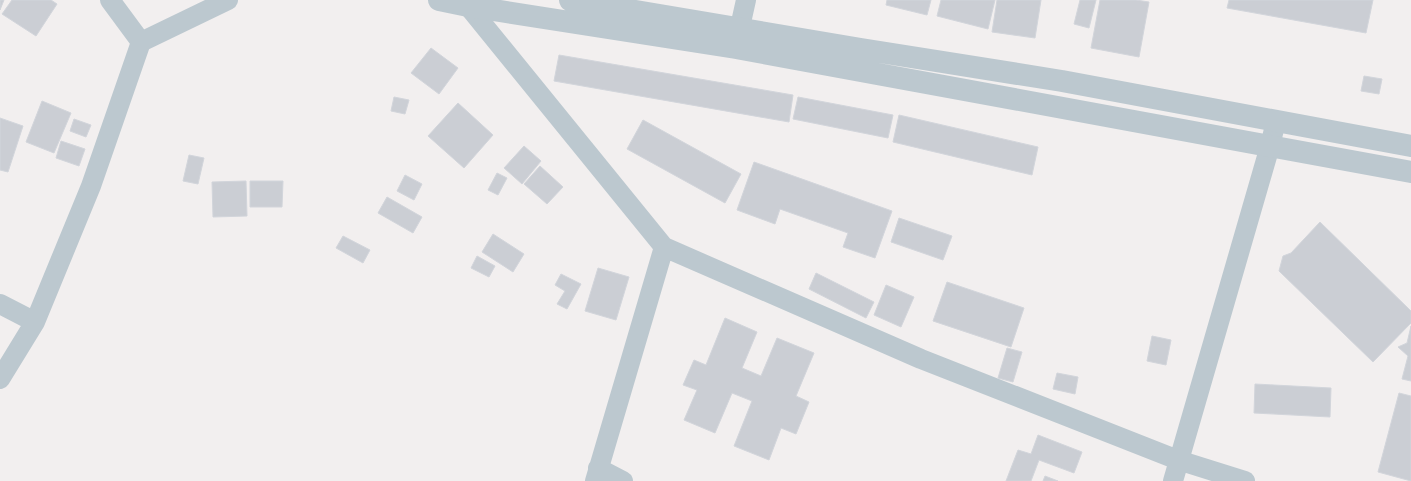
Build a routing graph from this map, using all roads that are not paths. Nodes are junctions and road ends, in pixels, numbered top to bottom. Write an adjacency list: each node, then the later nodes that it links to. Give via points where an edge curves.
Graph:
1 (110, 0): 8 (street)
2 (228, 0): 8 (street)
3 (439, 0): 6 (street)
4 (570, 0): 7 (street)
5 (746, 0): 7 (street)
6 (468, 3): 7 (street); 13 (street)
7 (737, 38): 9 (street, via 1062,81); 10 (street)
8 (141, 42): 15 (street, via 91,186)
9 (1276, 121): 10 (street); 11 (street)
10 (1270, 146): 12 (street); 17 (street)
11 (1411, 146)
12 (1411, 172)
13 (664, 246): 17 (street, via 921,359); 18 (street)
14 (0, 304): 15 (street)
15 (34, 322): 16 (street)
16 (0, 379)
17 (1178, 460): 20 (street); 21 (street)
18 (597, 475): 19 (street)
19 (623, 481)
20 (1173, 481)
21 (1245, 481)

